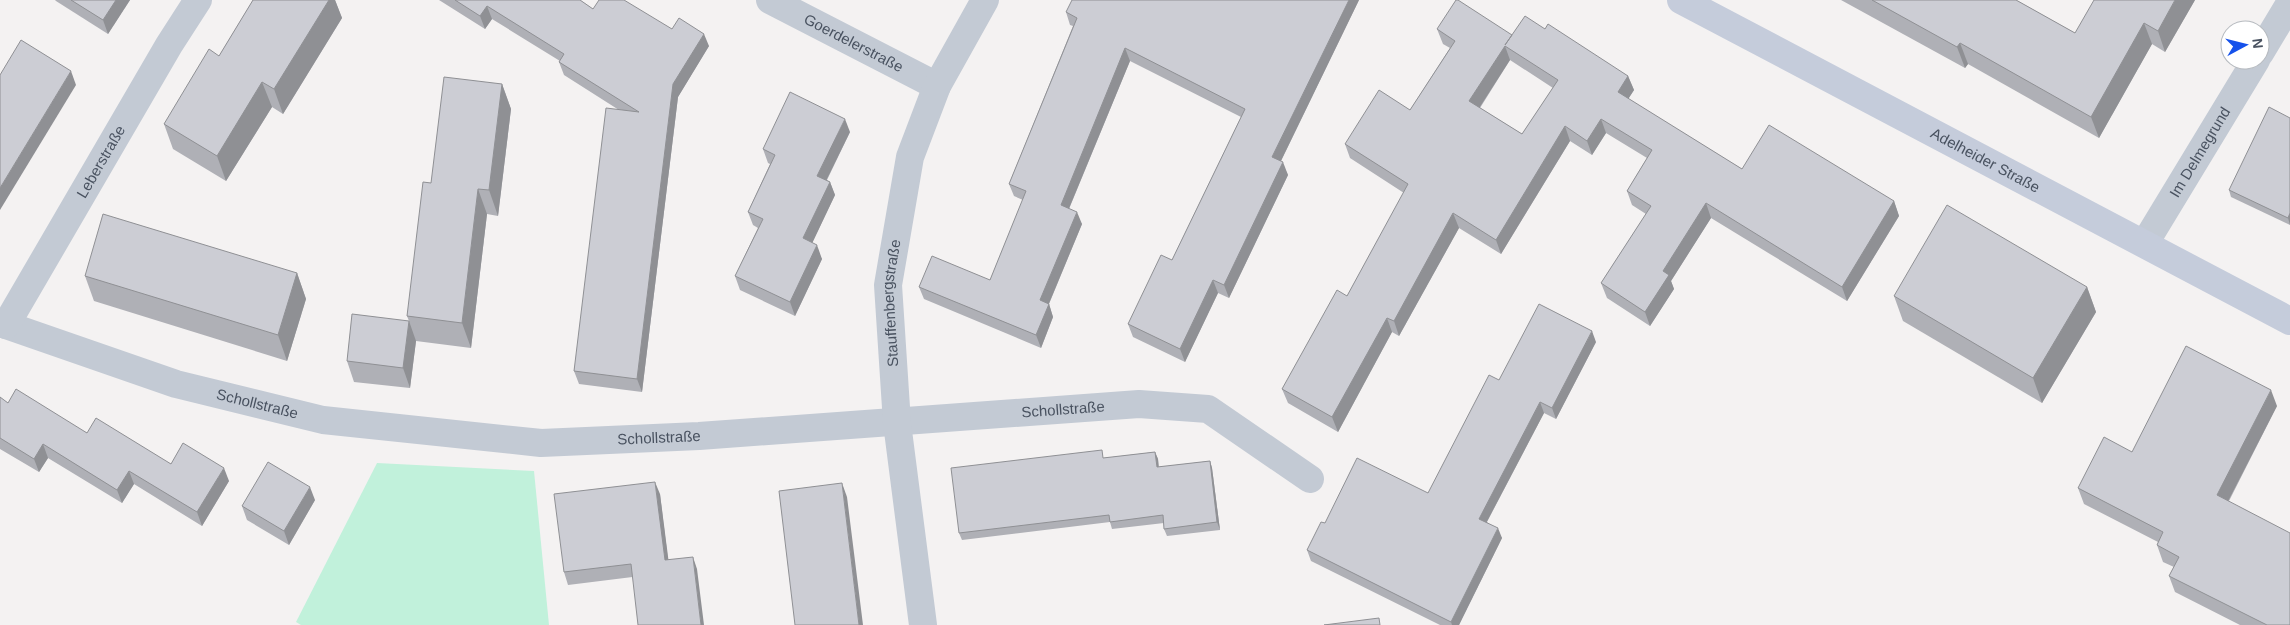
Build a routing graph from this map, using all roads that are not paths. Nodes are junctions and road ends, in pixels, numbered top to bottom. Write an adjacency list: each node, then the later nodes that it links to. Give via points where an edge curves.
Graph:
1 (198, 0): 11 (street, Leberstraße)
2 (770, 0): 8 (street, Goerdelerstraße)
3 (985, 0): 8 (street, Stauffenbergstraße)
4 (1681, 0): 9 (main road, Adelheider Straße)
5 (2290, 3): 6 (street)
6 (2270, 36)
7 (2250, 70): 9 (street, Im Delmegrund)
8 (937, 86): 12 (street, Stauffenbergstraße, via 910,158 888,285)
9 (2145, 243): 10 (main road, Adelheider Straße)
10 (2290, 321)
11 (3, 324): 12 (street, Schollstraße, via 176,384 332,421 542,444)
12 (897, 423): 13 (street, Schollstraße, via 1139,404 1208,408); 14 (street, Stauffenbergstraße)
13 (1310, 479)
14 (923, 625)

